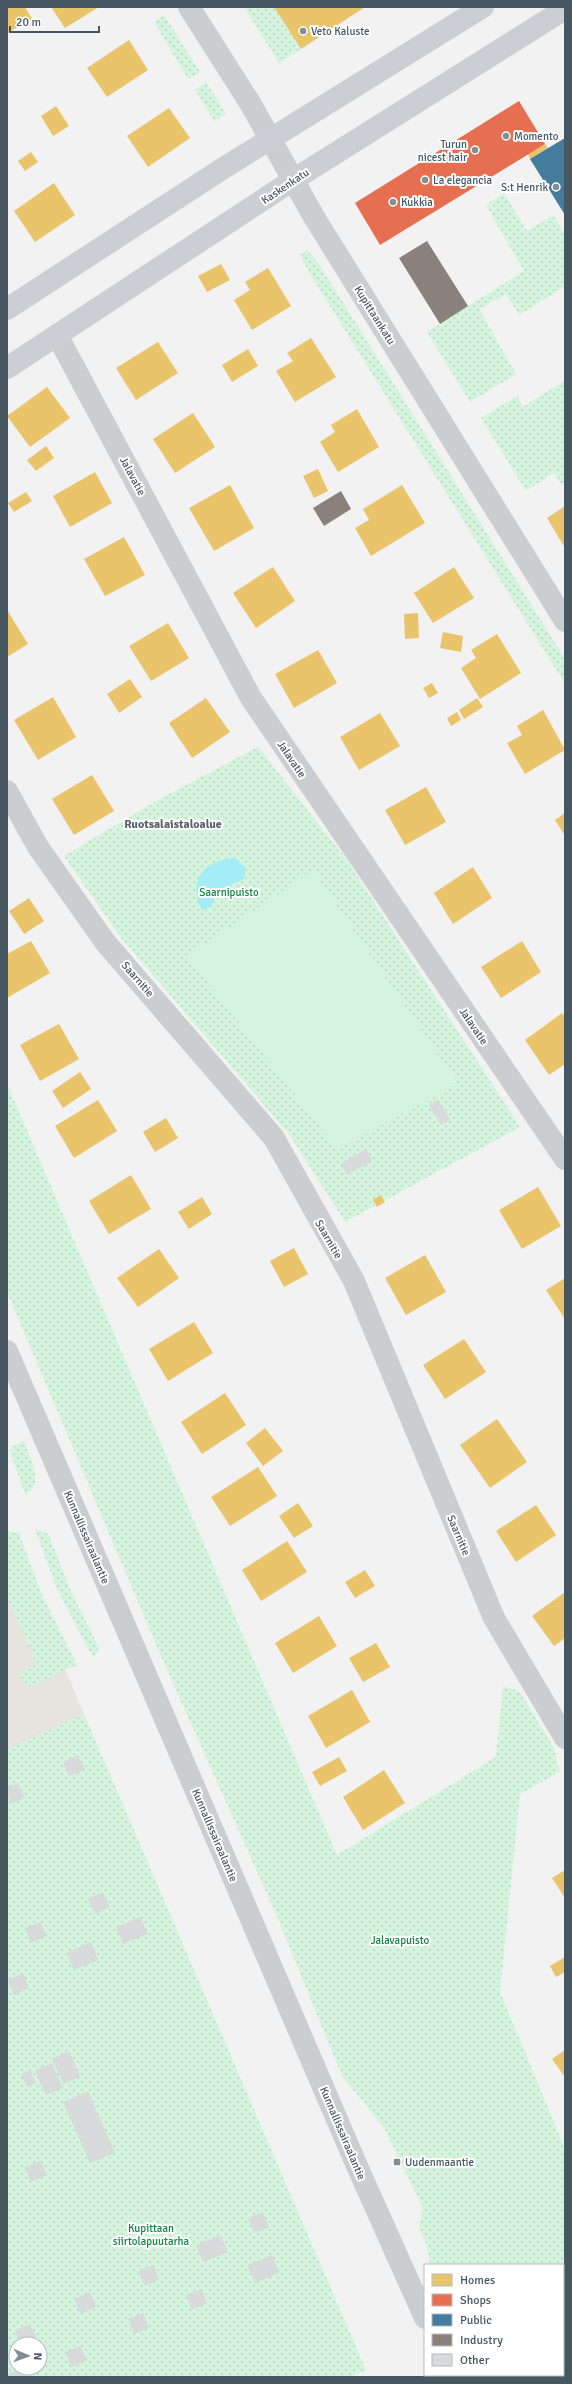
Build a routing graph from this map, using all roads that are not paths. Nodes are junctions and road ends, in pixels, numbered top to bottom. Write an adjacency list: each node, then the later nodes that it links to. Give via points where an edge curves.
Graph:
1 (189, 7): 4 (street, Kupittaankatu)
2 (483, 7): 4 (main road)
3 (565, 9): 5 (main road, Kaskenkatu)
4 (270, 139): 5 (street, Kupittaankatu); 6 (main road)
5 (293, 180): 7 (main road, Kaskenkatu); 9 (street, Kupittaankatu, via 327,239)
6 (7, 309)
7 (57, 335): 8 (main road, Kaskenkatu); 11 (street, Jalavatie, via 251,698)
8 (7, 368)
9 (565, 621)
10 (7, 791): 13 (street, Saarnitie, via 38,847 105,942 274,1138 354,1281 494,1618)
11 (565, 1159)
12 (7, 1351): 14 (street, Kunnallissairaalantie)
13 (565, 1738)
14 (424, 2316)

